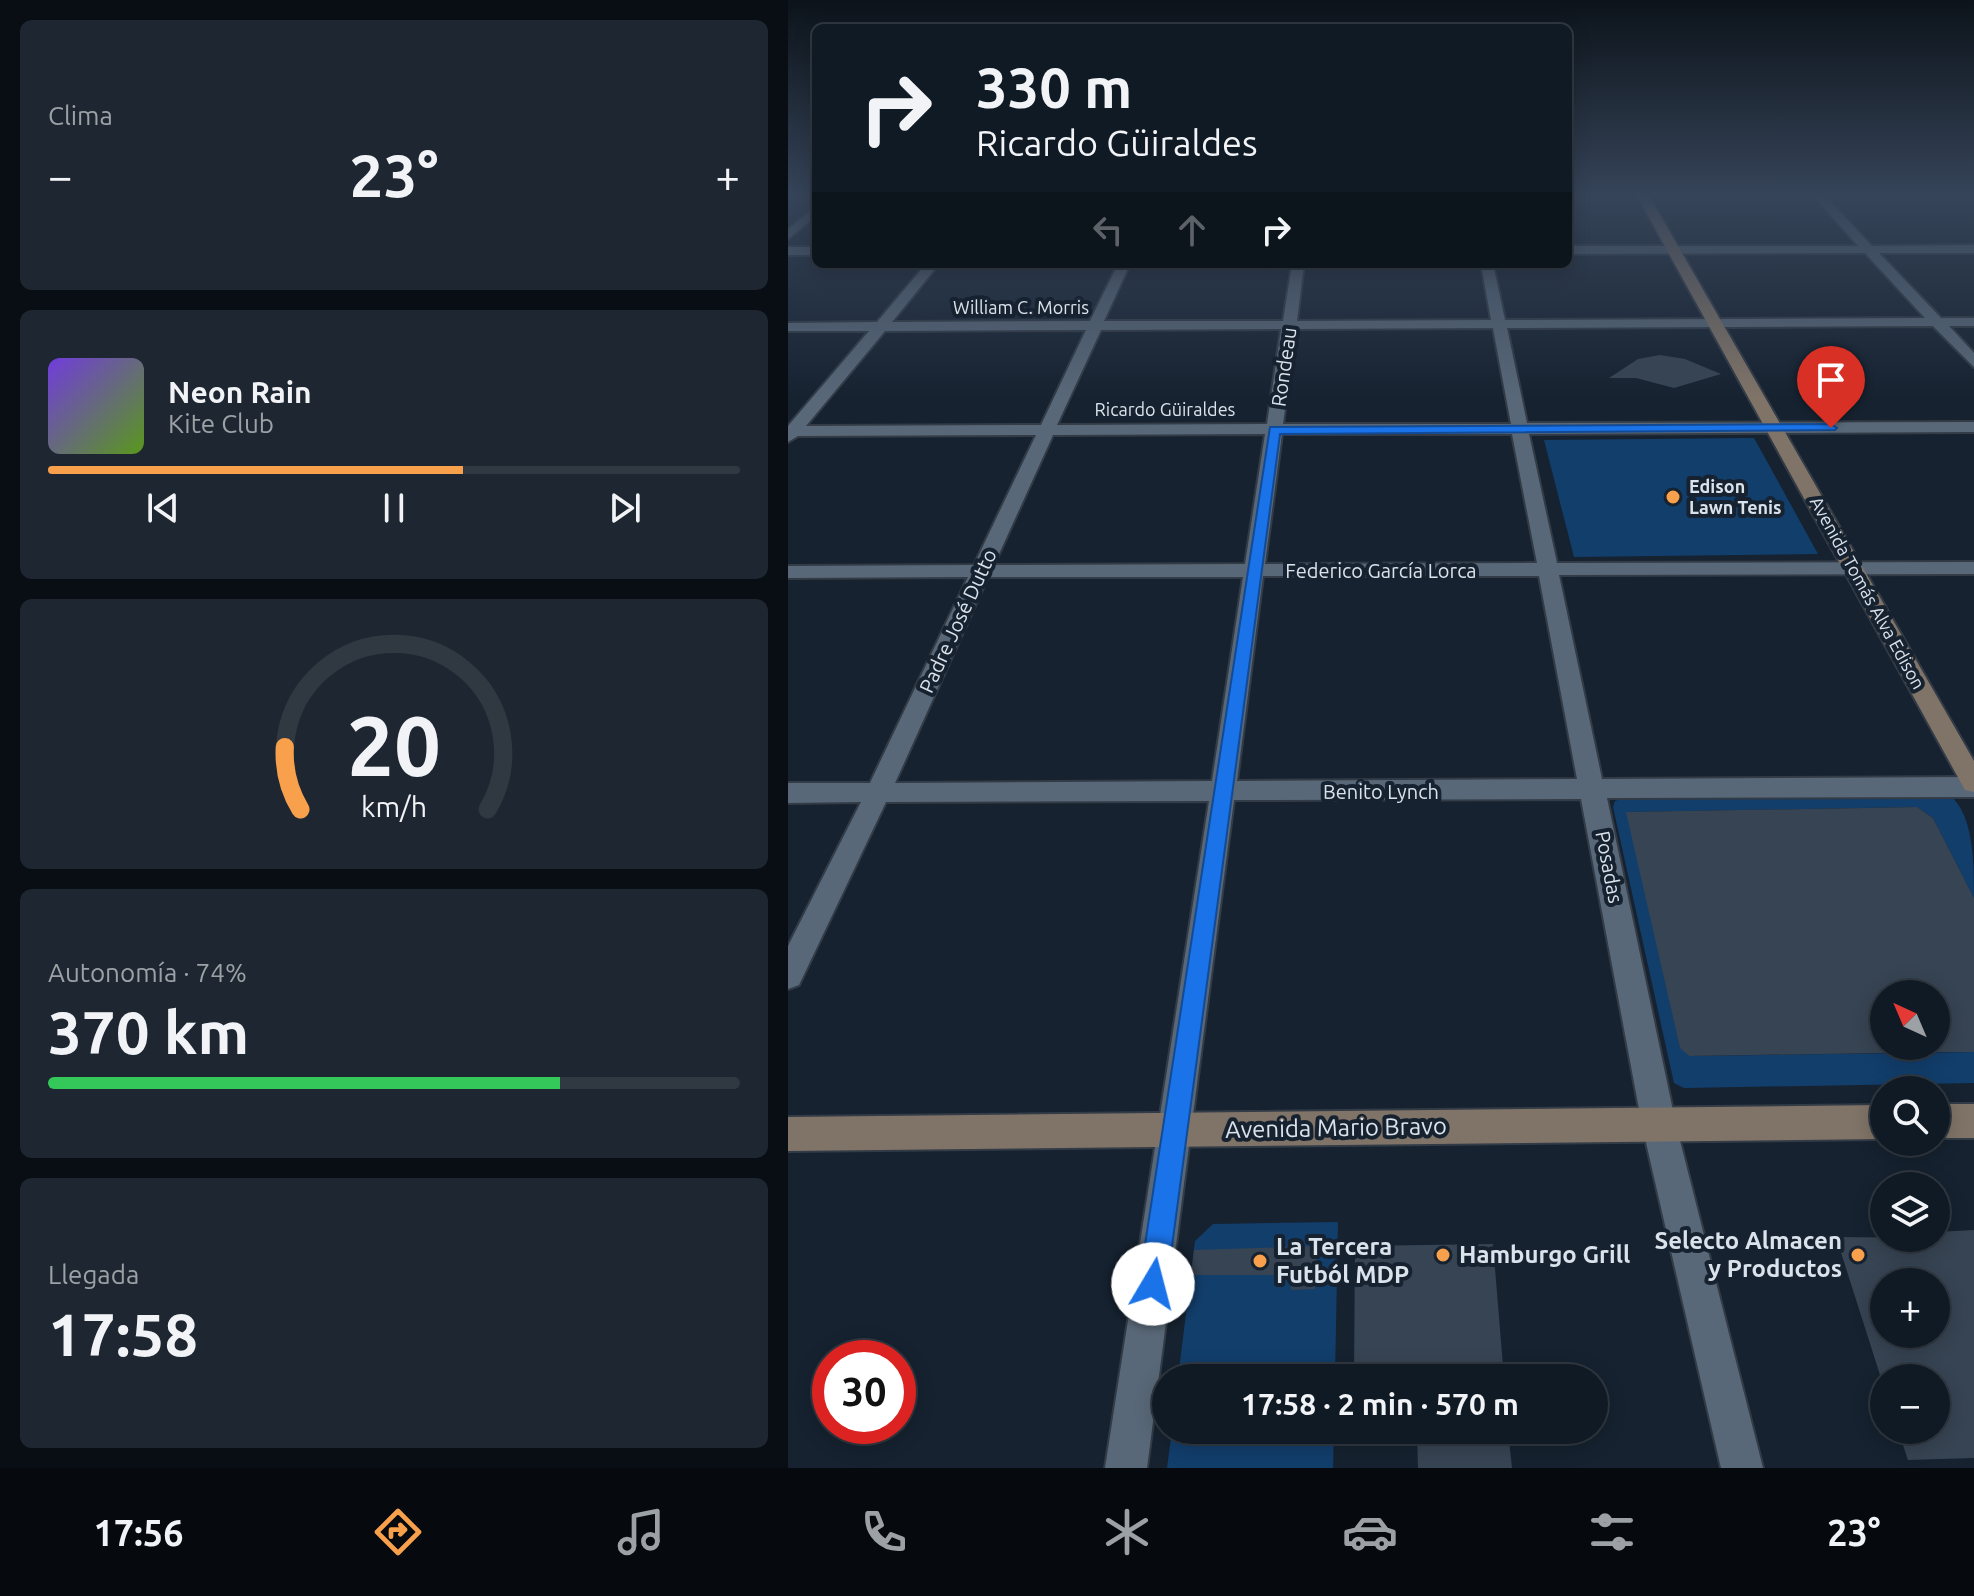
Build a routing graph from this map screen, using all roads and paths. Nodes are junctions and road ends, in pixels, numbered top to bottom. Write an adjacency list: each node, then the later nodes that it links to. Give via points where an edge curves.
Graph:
1 (1681, 263): 9 (main road, Avenida Tomás Alva Edison)
2 (1883, 263): 7 (street)
3 (930, 268): 14 (street)
4 (1122, 268): 12 (street, Padre José Dutto)
5 (1297, 268): 11 (street, Rondeau)
6 (1488, 268): 10 (street, Posadas)
7 (1938, 322): 8 (street, William C. Morris); 9 (street, William C. Morris); 15 (street)
8 (1974, 322)
9 (1715, 323): 10 (street, William C. Morris); 17 (main road, Avenida Tomás Alva Edison)
10 (1499, 324): 11 (street, William C. Morris); 18 (street, Posadas)
11 (1290, 325): 12 (street, William C. Morris); 19 (street, Rondeau)
12 (1095, 326): 14 (street, William C. Morris); 20 (street, Padre José Dutto)
13 (788, 327): 14 (street, William C. Morris)
14 (880, 327): 21 (street)
15 (1974, 362)
16 (1974, 427): 17 (street, Ricardo Güiraldes)
17 (1774, 428): 18 (street, Ricardo Güiraldes); 23 (main road, Avenida Tomás Alva Edison)
18 (1521, 429): 19 (street, Ricardo Güiraldes); 25 (street, Posadas)
19 (1275, 430): 20 (street, Ricardo Güiraldes); 24 (street, Rondeau)
20 (1047, 431): 21 (street, Ricardo Güiraldes); 27 (street, Padre José Dutto)
21 (789, 433)
22 (1974, 568): 23 (street, Federico García Lorca)
23 (1853, 569): 25 (street, Federico García Lorca); 28 (main road, Avenida Tomás Alva Edison)
24 (1254, 571): 25 (street, Federico García Lorca); 27 (street, Federico García Lorca); 29 (street, Rondeau)
25 (1550, 571): 30 (street, Posadas)
26 (788, 572): 27 (street, Federico García Lorca)
27 (981, 572): 32 (street, Padre José Dutto)
28 (1974, 785): 30 (street, Benito Lynch)
29 (1222, 791): 30 (street, Benito Lynch); 32 (street, Benito Lynch); 38 (street, Rondeau)
30 (1594, 792): 37 (street, Posadas)
31 (788, 793): 32 (street, Benito Lynch)
32 (878, 793): 33 (street, Padre José Dutto)
33 (788, 976)
34 (1950, 1121): 35 (main road)
35 (1974, 1121)
36 (1870, 1122): 37 (main road, Avenida Mario Bravo)
37 (1659, 1125): 38 (main road, Avenida Mario Bravo); 41 (street, Posadas)
38 (1175, 1130): 39 (main road, Avenida Mario Bravo); 40 (street, Rondeau)
39 (788, 1134)
40 (1126, 1468)
41 (1742, 1468)

